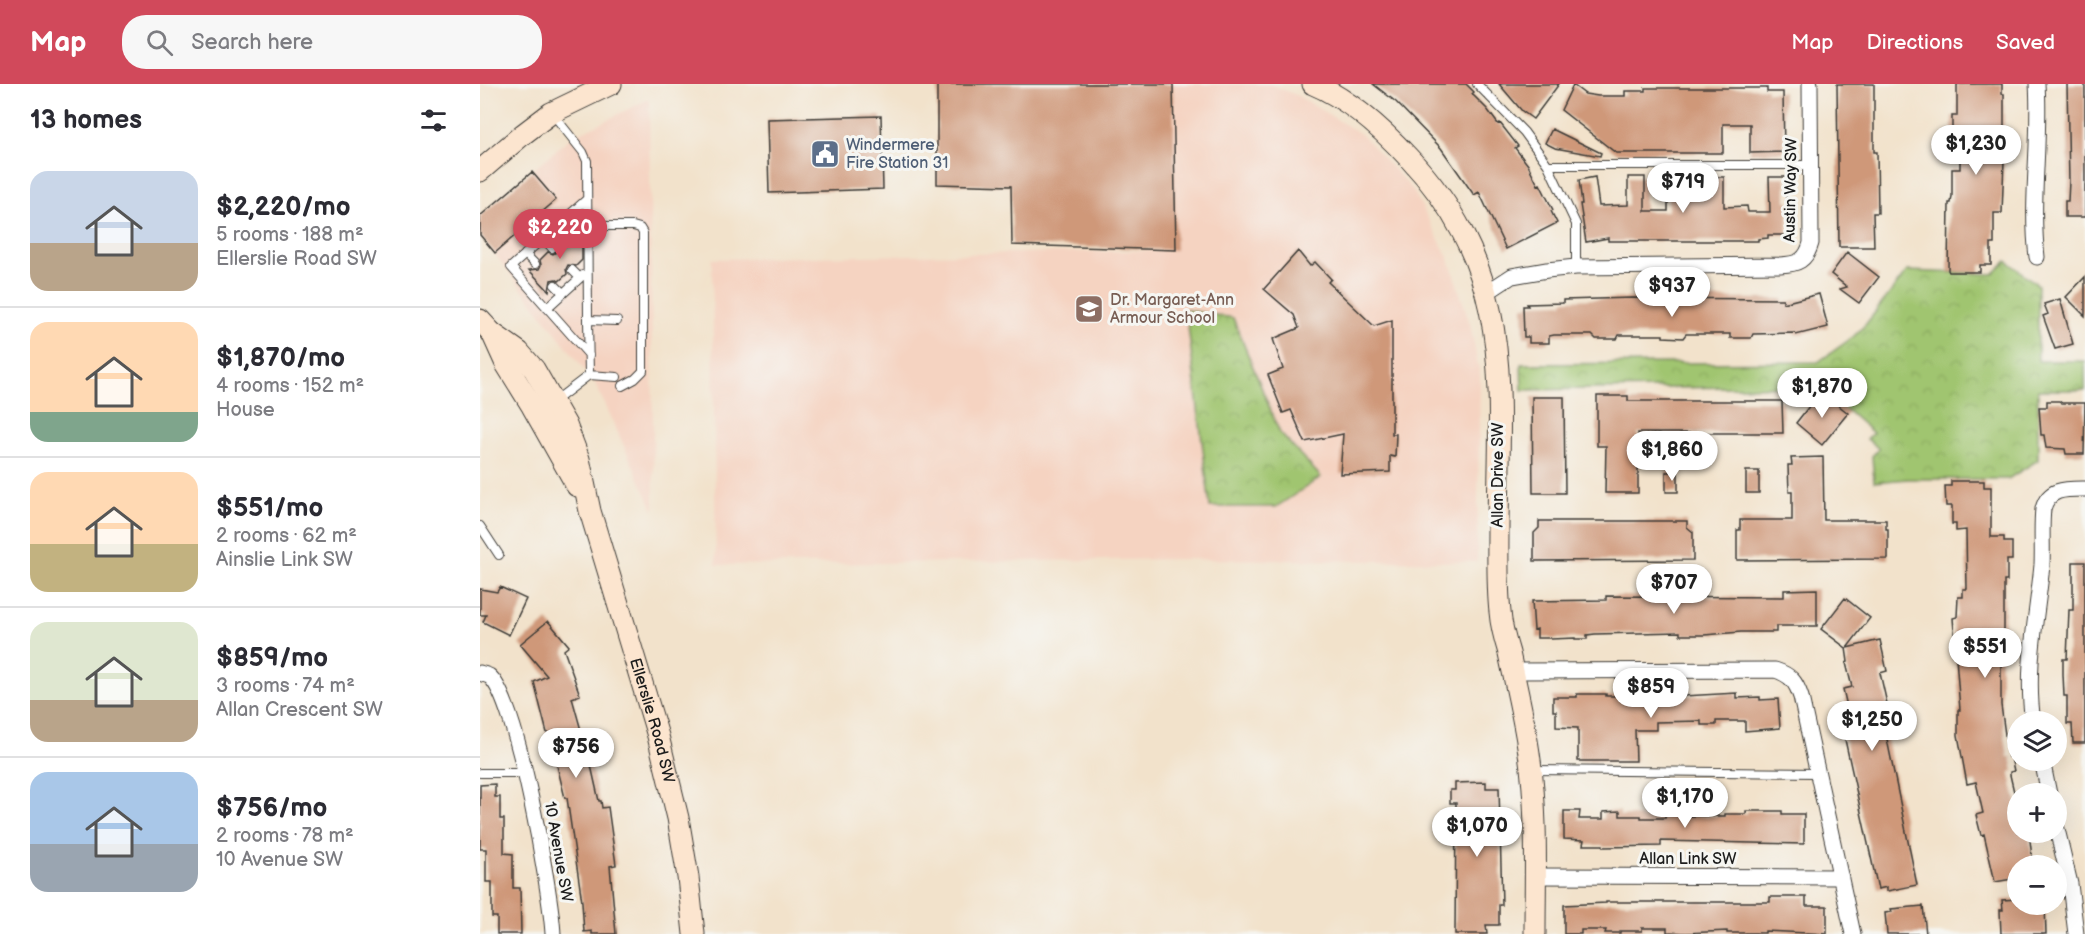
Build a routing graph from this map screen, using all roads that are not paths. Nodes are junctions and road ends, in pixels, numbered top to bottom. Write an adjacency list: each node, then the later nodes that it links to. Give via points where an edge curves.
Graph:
1 (611, 84): 6 (street)
2 (1313, 84): 23 (street, Allan Drive SW, via 1342,100 1388,136 1427,177 1468,242)
3 (1477, 84): 7 (lane, via 1524,132)
4 (1810, 84): 8 (street, Austin Way SW)
5 (2037, 84): 15 (street)
6 (551, 112): 9 (street); 10 (lane, via 584,152)
7 (1548, 165): 8 (lane); 17 (lane, via 1576,224)
8 (1810, 165): 17 (street, Austin Way SW, via 1811,243 1808,254 1792,264)
9 (480, 171)
10 (587, 199): 11 (lane); 12 (lane)
11 (587, 226): 19 (lane); 31 (lane, via 633,226 643,233 643,371)
12 (543, 238): 13 (lane); 14 (lane)
13 (552, 248)
14 (525, 254): 16 (lane); 24 (lane, via 511,267)
15 (2037, 257)
16 (535, 264)
17 (1576, 267): 23 (street, Austin Way SW, via 1512,276)
18 (572, 270): 20 (lane)
19 (588, 270): 20 (lane); 25 (lane)
20 (580, 278): 22 (lane)
21 (555, 285): 22 (lane)
22 (563, 293): 24 (lane)
23 (1486, 293): 37 (street, Allan Drive SW, via 1496,339 1499,380 1500,613)
24 (547, 308): 28 (lane)
25 (588, 320): 26 (lane); 28 (lane)
26 (617, 321)
27 (486, 326): 32 (street, Ellerslie Road SW, via 519,352); 34 (street, Ellerslie Road SW)
28 (589, 355): 29 (lane)
29 (589, 375): 30 (lane); 32 (lane)
30 (617, 376)
31 (622, 386)
32 (554, 402): 34 (street, Ellerslie Road SW, via 579,459)
33 (2085, 489): 39 (street, via 2062,489 2050,494 2043,509 2042,566 2030,666)
34 (590, 511): 48 (street, Ellerslie Road SW, via 658,736 678,818)
35 (480, 526): 36 (lane)
36 (499, 555)
37 (1512, 671): 40 (street, Allan Drive SW); 43 (street, via 1775,670 1788,674 1799,691)
38 (484, 675): 42 (street, 10 Avenue SW, via 498,688 504,702)
39 (2032, 711)
40 (1531, 770): 43 (lane); 45 (street, Allan Drive SW)
41 (480, 773): 42 (lane)
42 (525, 773): 47 (street, 10 Avenue SW, via 539,834)
43 (1818, 773): 46 (street)
44 (2060, 843): 51 (street)
45 (1535, 876): 46 (street, Allan Link SW); 49 (street, Allan Drive SW)
46 (1841, 877): 50 (street)
47 (553, 934)
48 (694, 934)
49 (1534, 934)
50 (1853, 934)
51 (2076, 934)

